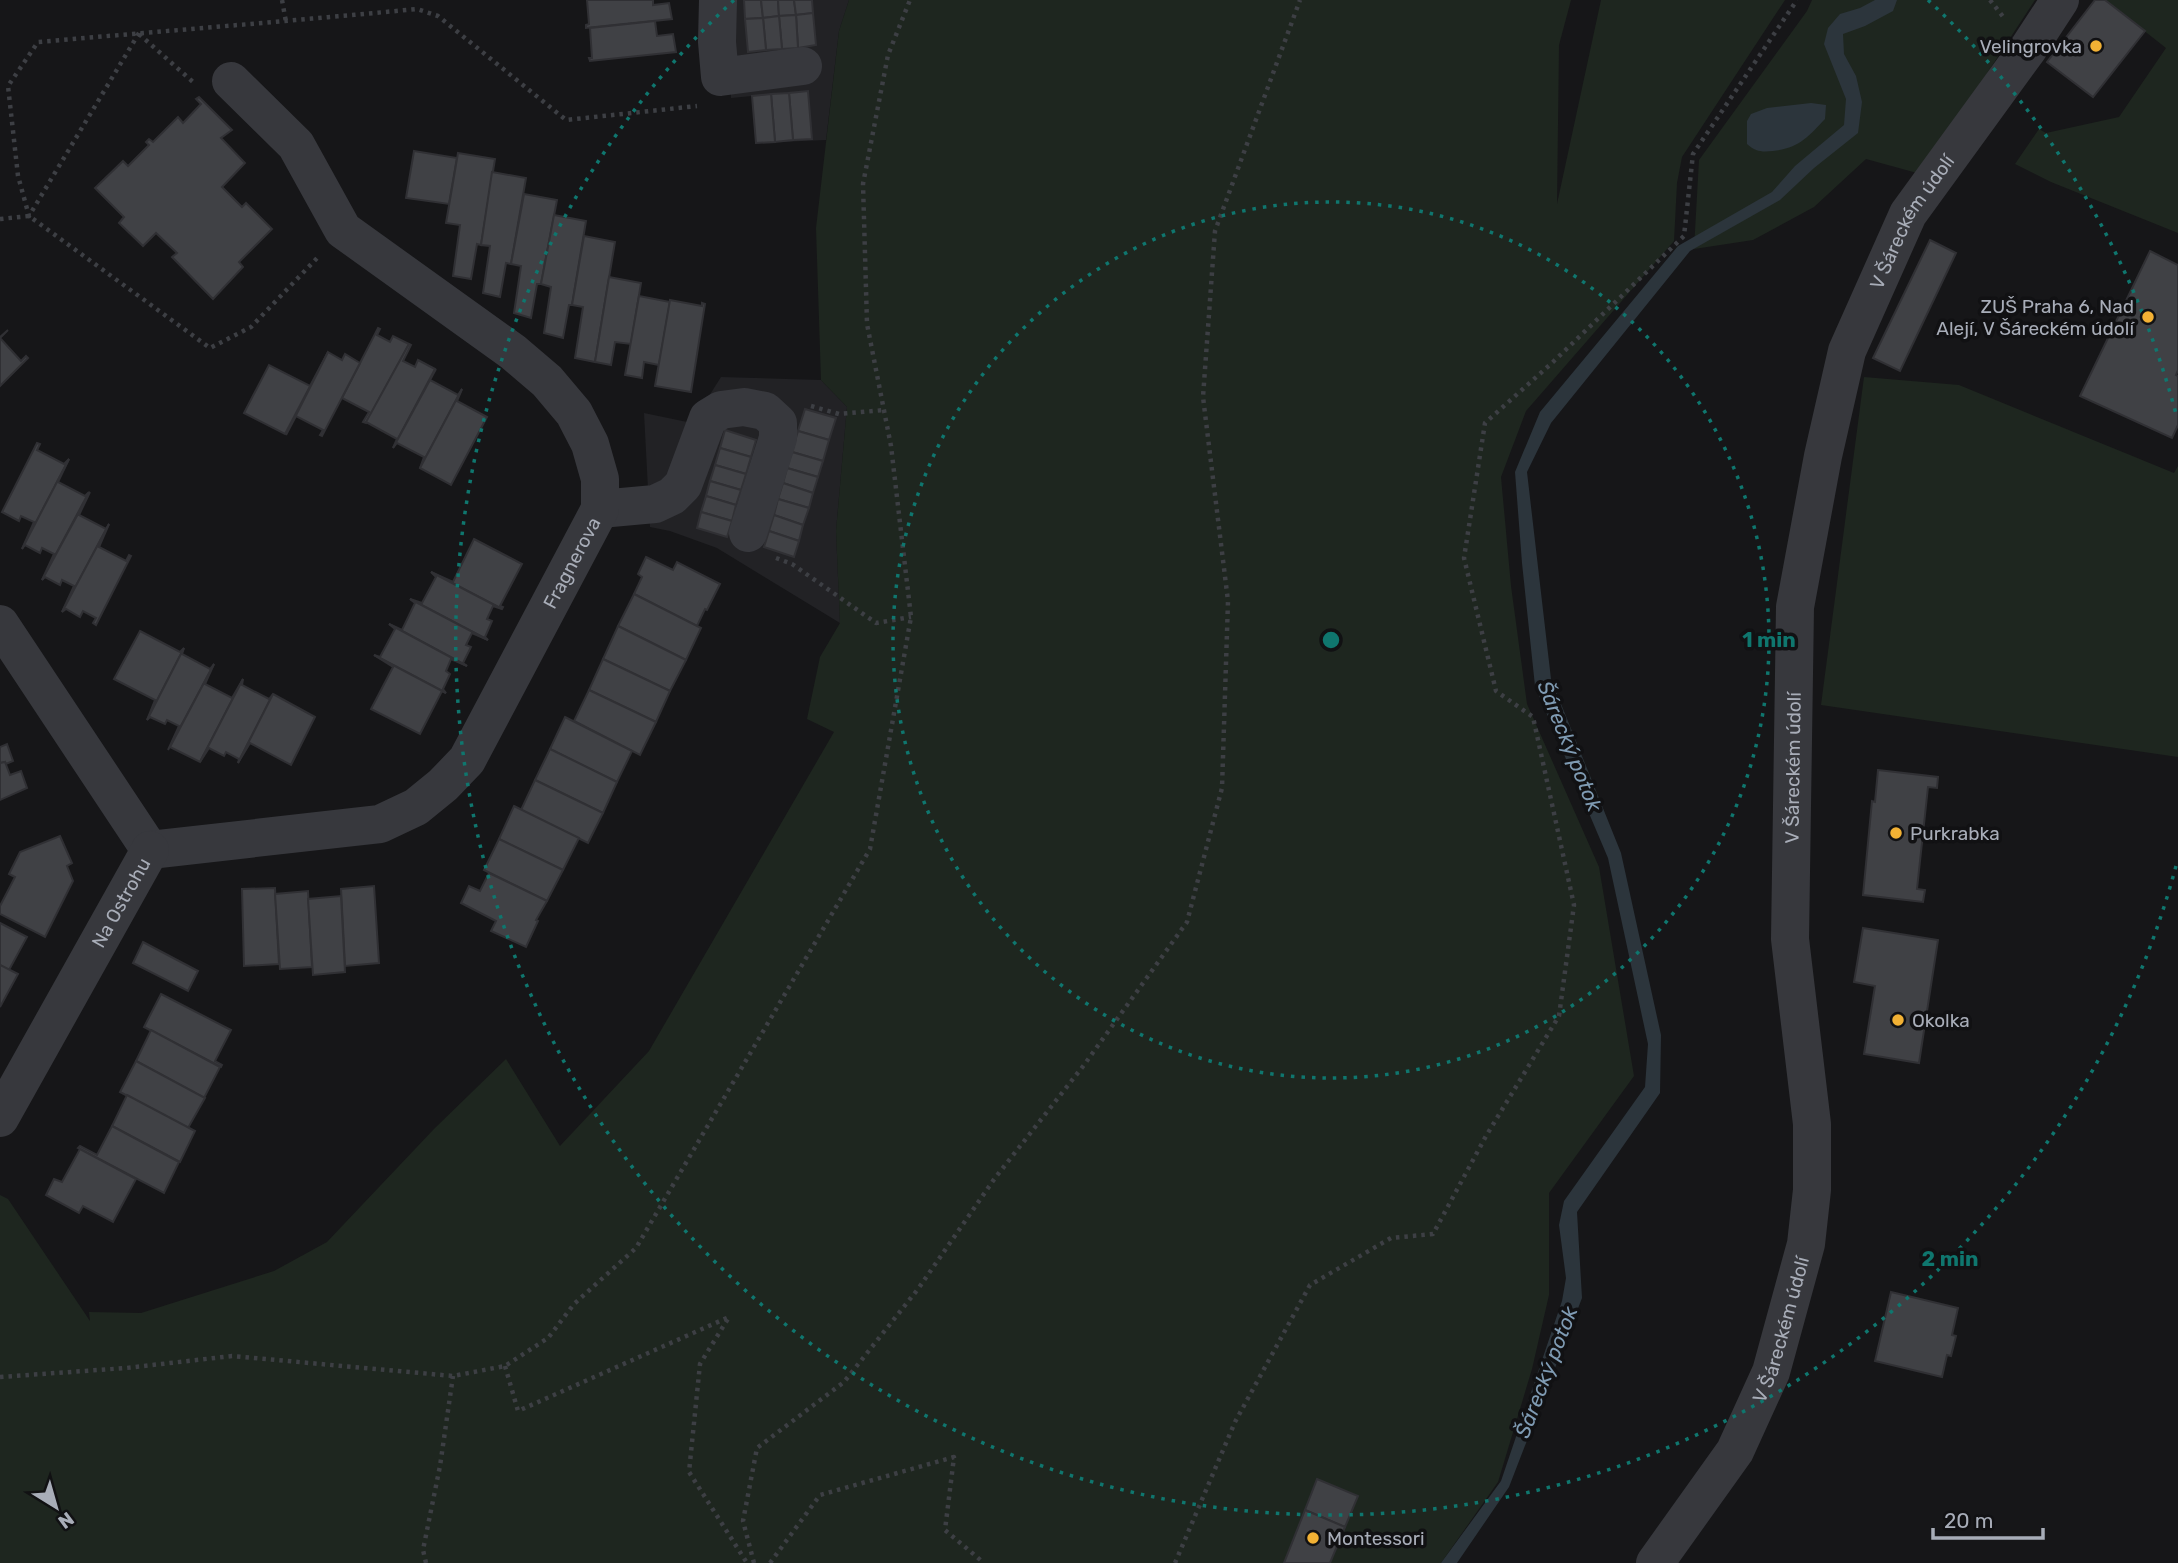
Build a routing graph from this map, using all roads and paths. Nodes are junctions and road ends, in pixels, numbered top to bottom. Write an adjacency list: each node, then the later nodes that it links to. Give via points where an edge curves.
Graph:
1 (282, 0): 7 (path)
2 (718, 0): 11 (street)
3 (910, 0): 16 (path, via 888,55 863,184 867,324)
4 (1300, 0): 29 (path, via 1215,231 1203,397 1228,601 1222,788 1187,922 995,1178 918,1289 844,1382 757,1448 743,1521)
5 (1797, 0): 32 (path, via 1693,154 1684,236 1485,423 1464,558 1496,691 1533,717 1574,905 1559,1016 1433,1234 1391,1238 1310,1284 1235,1422)
6 (2060, 0): 33 (street, V Šáreckém údolí, via 1908,214 1847,351 1794,607 1790,939 1812,1124 1806,1244 1771,1372 1735,1451)
7 (286, 22): 8 (path); 11 (path, via 417,9 438,16 566,120 716,103)
8 (139, 33): 10 (path); 13 (path); 13 (path, via 38,41 8,86 18,176)
9 (803, 66): 11 (street)
10 (180, 70)
11 (720, 77)
12 (231, 81): 15 (street, Fragnerova, via 296,145)
13 (29, 216): 14 (path); 15 (path, via 209,348 251,327)
14 (0, 219)
15 (343, 230): 18 (street, Fragnerova, via 547,381 574,413 590,444 600,479)
16 (884, 410): 17 (path, via 839,414 806,405); 20 (path)
17 (778, 423): 18 (street, via 765,411 744,407 722,410 708,418 684,485 672,496 655,504); 19 (street, via 778,438)
18 (600, 509): 22 (street, Fragnerova, via 467,760 416,807 380,824)
19 (748, 534): 20 (path, via 762,554 792,564 876,623)
20 (911, 617): 24 (path, via 870,849 636,1248 574,1304 548,1338)
21 (0, 624): 22 (street, Na Ostrohu)
22 (150, 850): 23 (street, Na Ostrohu)
23 (0, 1118)
24 (505, 1367): 25 (path); 28 (path, via 518,1411 729,1317 700,1364 689,1472)
25 (453, 1376): 26 (path, via 232,1356); 27 (path, via 424,1549)
26 (0, 1377)
27 (426, 1563)
28 (747, 1563)
29 (754, 1563)
30 (771, 1563): 31 (path, via 820,1494 954,1457 946,1530)
31 (984, 1563)
32 (1175, 1563)
33 (1655, 1563)

